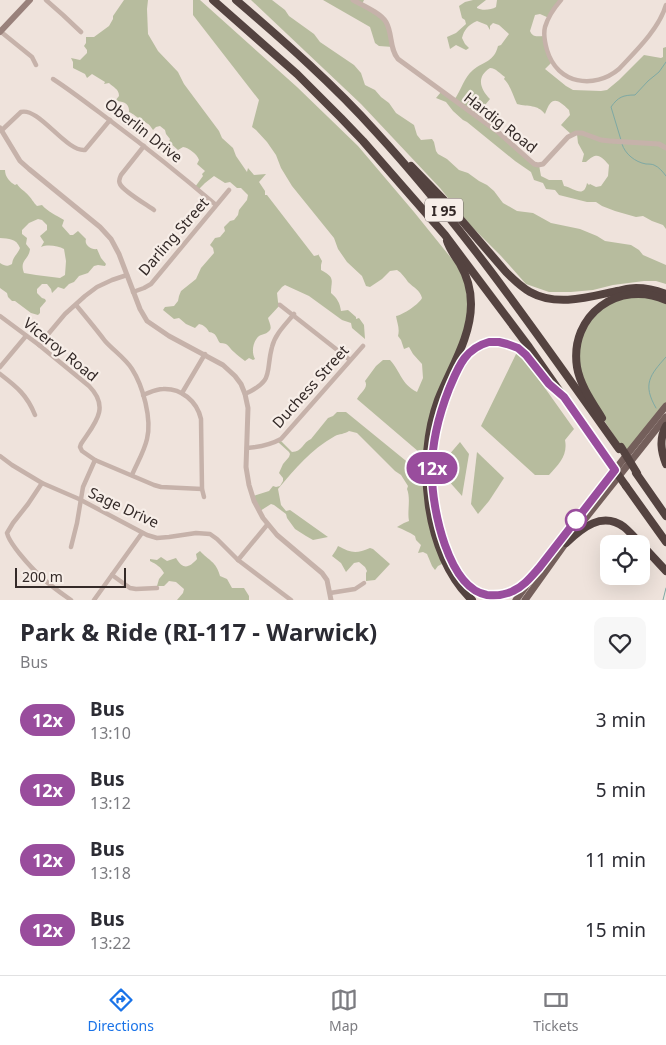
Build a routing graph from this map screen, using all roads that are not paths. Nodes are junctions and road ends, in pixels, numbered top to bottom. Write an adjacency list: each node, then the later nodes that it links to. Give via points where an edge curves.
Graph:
1 (30, 0): 8 (main road)
2 (46, 0): 9 (street)
3 (212, 0): 20 (highway, I 95, via 297,74 341,118)
4 (236, 0): 14 (highway, I 95, via 319,73)
5 (353, 0): 16 (street, Hardig Road, via 384,20 398,59 498,132 534,164 543,164 576,133 601,140 656,143)
6 (561, 0): 7 (street, via 545,29 545,44 557,69 566,76 588,81 607,77 619,68 653,30)
7 (666, 4)
8 (0, 31): 10 (street, via 32,57)
9 (81, 32)
10 (36, 65)
11 (53, 78): 12 (street, Oberlin Drive)
12 (110, 120): 13 (street, via 85,150 71,144 25,111); 15 (street, Oberlin Drive)
13 (1, 129): 21 (street, via 20,161 111,239)
14 (376, 131): 23 (highway, via 434,189 514,280 530,293 553,300 574,300 633,288); 45 (highway, I 95, via 451,219)
15 (144, 146): 18 (street, Oberlin Drive); 19 (street, via 119,181)
16 (666, 148)
17 (229, 190): 18 (street, Darling Street)
18 (216, 205): 22 (street, Darling Street, via 151,284)
19 (154, 210)
20 (445, 235): 39 (highway, I 95); 73 (highway, via 468,283 471,311 431,425 426,459 427,486 434,529 442,552 456,580)
21 (127, 275): 22 (street); 25 (street, via 97,287)
22 (133, 292): 32 (street, via 147,321)
23 (666, 294)
24 (666, 300): 45 (highway, via 638,293 612,298 591,315 579,336 576,352 580,379)
25 (76, 305): 30 (street); 38 (street, via 132,368)
26 (280, 305): 27 (street)
27 (294, 314): 33 (street); 37 (street, via 272,347 265,381)
28 (0, 316): 29 (street, Viceroy Road)
29 (26, 336): 30 (street, Viceroy Road); 34 (street)
30 (39, 346): 47 (street, Viceroy Road, via 96,393 99,416 80,444 82,451)
31 (363, 346): 33 (street, Duchess Street)
32 (204, 354): 36 (street); 37 (street, via 235,376)
33 (350, 360): 44 (street, Duchess Street, via 281,439 263,447)
34 (0, 367)
35 (0, 374): 41 (street, via 26,396)
36 (182, 393): 38 (street, via 161,389); 51 (street, via 200,412)
37 (244, 394): 44 (street, via 248,408)
38 (143, 395): 49 (street, via 148,438)
39 (564, 397): 58 (highway, I 95, bridge); 63 (highway, via 518,348 499,342 478,346 469,352 459,367 442,409 434,443 435,509 447,550 464,581 471,588 494,596 520,587)
40 (666, 406): 63 (main road)
41 (35, 416)
42 (666, 417): 59 (main road)
43 (666, 426): 48 (highway, via 660,440)
44 (247, 448): 55 (street, via 249,485)
45 (620, 448): 54 (highway, bridge)
46 (0, 456): 50 (street, Sage Drive)
47 (95, 460): 49 (street, Viceroy Road); 53 (street, via 83,486)
48 (666, 464)
49 (132, 475): 51 (street, Viceroy Road, via 161,487)
50 (42, 483): 53 (street, Sage Drive); 69 (street, via 7,533 26,562 43,580)
51 (202, 489): 52 (street)
52 (204, 497)
53 (81, 501): 56 (street, Sage Drive); 60 (street)
54 (666, 516)
55 (268, 525): 62 (street); 68 (street, via 322,573)
56 (142, 533): 62 (street, Sage Drive, via 157,538 210,534); 65 (street)
57 (632, 535): 59 (highway, via 622,526 608,521 598,522 577,532)
58 (666, 542)
59 (566, 543): 75 (main road)
60 (71, 547)
61 (650, 554): 64 (highway)
62 (238, 560): 71 (street, Sage Drive)
63 (539, 568): 74 (main road)
64 (666, 571)
65 (112, 575): 67 (street, via 130,588); 70 (street)
66 (364, 583): 68 (street, via 355,590)
67 (157, 588)
68 (330, 593): 72 (street)
69 (71, 600)
70 (94, 600)
71 (291, 600)
72 (331, 600)
73 (472, 600)
74 (516, 600)
75 (525, 600)

